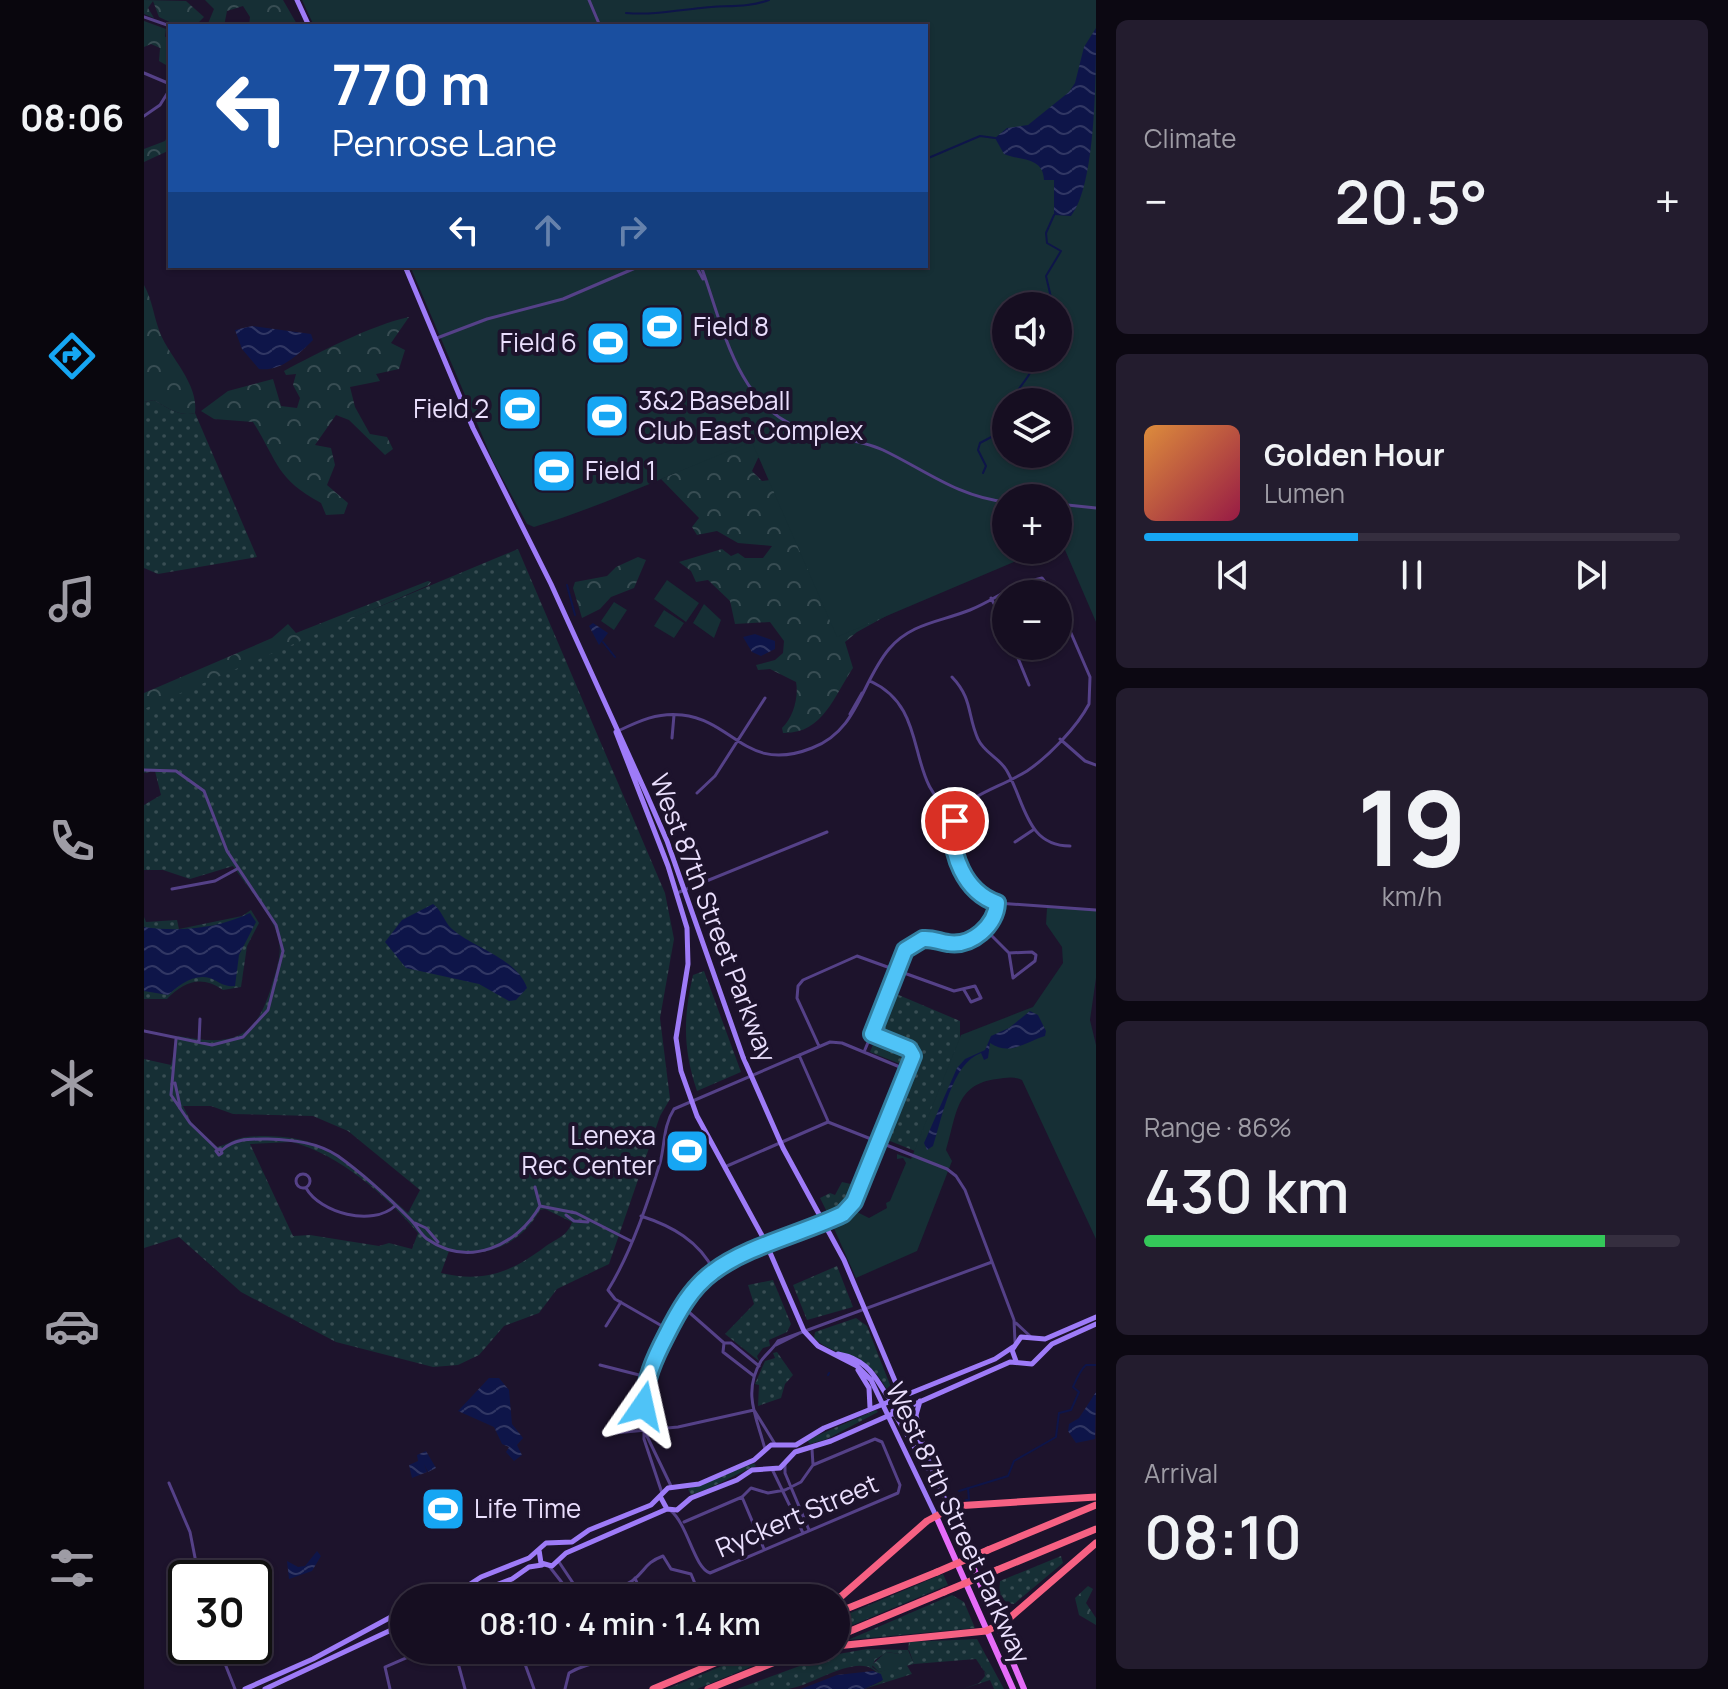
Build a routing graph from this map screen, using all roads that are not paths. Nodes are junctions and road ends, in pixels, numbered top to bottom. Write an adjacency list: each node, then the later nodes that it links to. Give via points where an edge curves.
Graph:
1 (297, 0): 4 (main road)
2 (589, 0): 5 (street)
3 (144, 17): 6 (street)
4 (308, 24)
5 (599, 24)
6 (168, 25)
7 (144, 73): 8 (street)
8 (168, 85)
9 (168, 90): 10 (street, via 160,105)
10 (144, 116)
11 (406, 268): 14 (main road, West 87th Street Parkway)
12 (635, 268): 14 (street, via 563,299)
13 (699, 268): 15 (street, via 740,369 772,412 802,429 871,445 965,493)
14 (436, 339): 26 (main road, West 87th Street Parkway)
15 (992, 499)
16 (1072, 505): 17 (street)
17 (1096, 508)
18 (991, 598): 22 (street, via 908,632 887,652)
19 (1072, 639): 28 (street, via 1092,690 1086,710)
20 (1019, 660): 23 (street)
21 (952, 677): 32 (street, via 971,705 981,745)
22 (870, 681): 29 (street, via 850,718 829,739 797,753 760,753); 34 (street, via 903,710 929,788)
23 (1029, 685)
24 (765, 698): 29 (street)
25 (674, 715): 26 (street, via 648,718); 27 (street); 29 (street, via 699,720)
26 (616, 731): 41 (main road, West 87th Street Parkway); 42 (main road, West 87th Street Parkway)
27 (672, 738)
28 (1060, 739): 30 (street); 32 (street)
29 (736, 742): 33 (street)
30 (1096, 765)
31 (144, 770): 39 (street, via 176,771 198,785)
32 (1011, 779): 34 (street, via 978,793); 35 (street)
33 (697, 793)
34 (957, 815): 43 (street, via 954,845 967,879 979,895)
35 (1033, 830): 37 (street); 38 (street, via 1052,845)
36 (827, 832): 41 (street)
37 (1015, 842)
38 (1070, 846)
39 (237, 869): 40 (street, via 215,881); 53 (street, via 276,925 282,964 268,1010 253,1031 223,1044)
40 (172, 889)
41 (684, 890): 42 (street); 58 (main road, West 87th Street Parkway)
42 (677, 893): 60 (main road, West 87th Street Parkway, via 688,951 677,1053)
43 (997, 903): 44 (street); 45 (street)
44 (1096, 910)
45 (986, 930): 46 (street); 47 (street, via 958,943 918,941 905,950)
46 (1009, 953): 46 (street, via 1013,978 1037,957 1032,952)
47 (897, 969): 48 (street, via 950,990); 51 (street); 54 (street, via 861,955 803,980 797,998)
48 (964, 990): 48 (street, via 971,1002 981,998 975,986)
49 (200, 1019): 53 (street)
50 (144, 1031): 52 (street)
51 (872, 1034): 55 (street); 57 (street, via 910,1050)
52 (176, 1038): 53 (street); 59 (street)
53 (199, 1042)
54 (819, 1046): 55 (street, via 836,1042); 56 (street)
55 (864, 1052): 57 (street)
56 (799, 1055): 58 (street); 62 (street)
57 (908, 1070): 63 (street)
58 (751, 1076): 60 (street); 64 (main road, West 87th Street Parkway)
59 (173, 1081): 61 (street); 61 (street, via 171,1095)
60 (692, 1101): 65 (main road, West 87th Street Parkway); 71 (street, via 670,1116)
61 (180, 1106): 68 (street, via 190,1123 220,1150 247,1139 310,1144 339,1157)
62 (828, 1122): 63 (street); 64 (street)
63 (878, 1142): 73 (street, via 852,1206); 76 (street, via 947,1169 965,1190)
64 (780, 1143): 65 (street); 73 (main road, West 87th Street Parkway)
65 (723, 1167): 75 (main road, West 87th Street Parkway)
66 (535, 1187): 69 (street)
67 (306, 1188): 68 (street, via 329,1209 373,1216)
68 (395, 1206): 69 (street, via 438,1242 467,1251 495,1247 528,1227)
69 (540, 1206): 70 (street)
70 (566, 1213): 72 (street); 72 (street, via 574,1221)
71 (641, 1216): 74 (street); 77 (street, via 691,1240)
72 (588, 1222): 74 (street)
73 (825, 1223): 75 (street); 80 (main road, West 87th Street Parkway)
74 (631, 1241): 78 (street, via 608,1290)
75 (768, 1246): 77 (street); 86 (main road, West 87th Street Parkway)
76 (992, 1262): 80 (street); 82 (street)
77 (714, 1271): 79 (street)
78 (621, 1302): 84 (street); 85 (street)
79 (682, 1306): 85 (street); 88 (street)
80 (865, 1310): 86 (street); 97 (main road, West 87th Street Parkway)
81 (1096, 1317): 87 (main road, via 1045,1339)
82 (1014, 1320): 87 (street); 89 (street)
83 (1096, 1324): 90 (main road)
84 (606, 1326)
85 (669, 1330): 96 (street)
86 (804, 1331): 91 (main road, West 87th Street Parkway); 94 (street, via 776,1345)
87 (1032, 1337): 89 (main road); 90 (main road)
88 (724, 1343): 94 (street); 95 (street, via 723,1352)
89 (1014, 1345): 92 (main road); 97 (main road, via 995,1359)
90 (1041, 1353): 92 (main road, via 1032,1364)
91 (832, 1354): 98 (main road, West 87th Street Parkway, via 864,1372); 101 (main road, via 864,1378 872,1399)
92 (1017, 1361): 99 (main road)
93 (600, 1365): 96 (street)
94 (759, 1366): 95 (street)
95 (755, 1376): 102 (street)
96 (647, 1377): 104 (street)
97 (900, 1395): 98 (main road); 100 (main road, West 87th Street Parkway)
98 (887, 1401): 100 (main road); 101 (main road); 103 (main road, West 87th Street Parkway)
99 (921, 1401): 100 (main road); 110 (main road, via 916,1415)
100 (905, 1408): 103 (main road); 110 (main road, West 87th Street Parkway)
101 (869, 1409): 106 (main road, via 796,1445)
102 (754, 1410): 104 (street); 106 (street); 108 (street)
103 (892, 1413): 107 (main road); 113 (main road); 127 (main road, West 87th Street Parkway)
104 (645, 1432): 105 (street); 116 (street); 120 (street)
105 (604, 1434)
106 (779, 1446): 108 (main road); 109 (main road)
107 (812, 1446): 109 (main road); 111 (street)
108 (764, 1450): 112 (main road, via 763,1462); 116 (main road, via 752,1461 697,1486)
109 (786, 1461): 112 (main road); 117 (street)
110 (926, 1462): 113 (main road, West 87th Street Parkway)
111 (813, 1465): 117 (street); 131 (street, Ryckert Street, via 879,1439 900,1490)
112 (770, 1468): 114 (main road); 119 (street)
113 (930, 1471): 125 (main road, West 87th Street Parkway)
114 (742, 1477): 118 (street); 124 (main road)
115 (169, 1483): 138 (street)
116 (673, 1487): 120 (main road); 124 (main road, via 683,1494)
117 (791, 1488): 119 (street); 131 (street)
118 (749, 1489): 119 (street); 121 (street)
119 (785, 1490): 132 (street)
120 (662, 1495): 126 (main road); 133 (main road, via 569,1543)
121 (742, 1497): 128 (street); 136 (street)
122 (1096, 1497): 125 (highway)
123 (1096, 1505): 149 (highway, bridge)
124 (682, 1506): 126 (main road); 128 (street)
125 (949, 1509): 127 (highway); 151 (main road, West 87th Street Parkway)
126 (668, 1510): 129 (street); 137 (main road)
127 (936, 1516): 148 (highway); 154 (main road, West 87th Street Parkway)
128 (684, 1522): 129 (street)
129 (685, 1529): 136 (street, Ryckert Street, via 708,1573)
130 (1096, 1529): 153 (highway, bridge)
131 (809, 1530): 132 (street, Ryckert Street)
132 (803, 1533): 136 (street, Ryckert Street)
133 (552, 1543): 135 (main road); 137 (main road, via 560,1548)
134 (1096, 1543): 151 (highway)
135 (539, 1549): 139 (main road); 141 (main road)
136 (765, 1550)
137 (560, 1559): 139 (main road); 144 (street)
138 (195, 1560)
139 (546, 1566): 142 (main road, via 529,1567); 143 (street)
140 (635, 1578): 145 (street); 146 (street); 147 (street, via 646,1562 663,1556 671,1569 691,1574)
141 (470, 1584)
142 (499, 1584)
143 (562, 1584)
144 (574, 1584)
145 (623, 1584)
146 (637, 1584)
147 (695, 1584)
148 (850, 1589)
149 (850, 1607)
150 (390, 1618): 164 (main road)
151 (999, 1625): 154 (highway); 173 (main road, West 87th Street Parkway)
152 (390, 1631): 165 (main road)
153 (850, 1631)
154 (986, 1631): 155 (highway); 172 (main road, West 87th Street Parkway)
155 (850, 1645)
156 (225, 1664): 163 (street)
157 (392, 1664): 166 (street, via 385,1667)
158 (458, 1664): 167 (street)
159 (525, 1664): 168 (street)
160 (585, 1664): 169 (street, via 569,1673)
161 (713, 1664): 170 (highway)
162 (771, 1664): 171 (highway)
163 (235, 1689)
164 (245, 1689)
165 (265, 1689)
166 (390, 1689)
167 (465, 1689)
168 (534, 1689)
169 (565, 1689)
170 (653, 1689)
171 (708, 1689)
172 (1013, 1689)
173 (1024, 1689)

